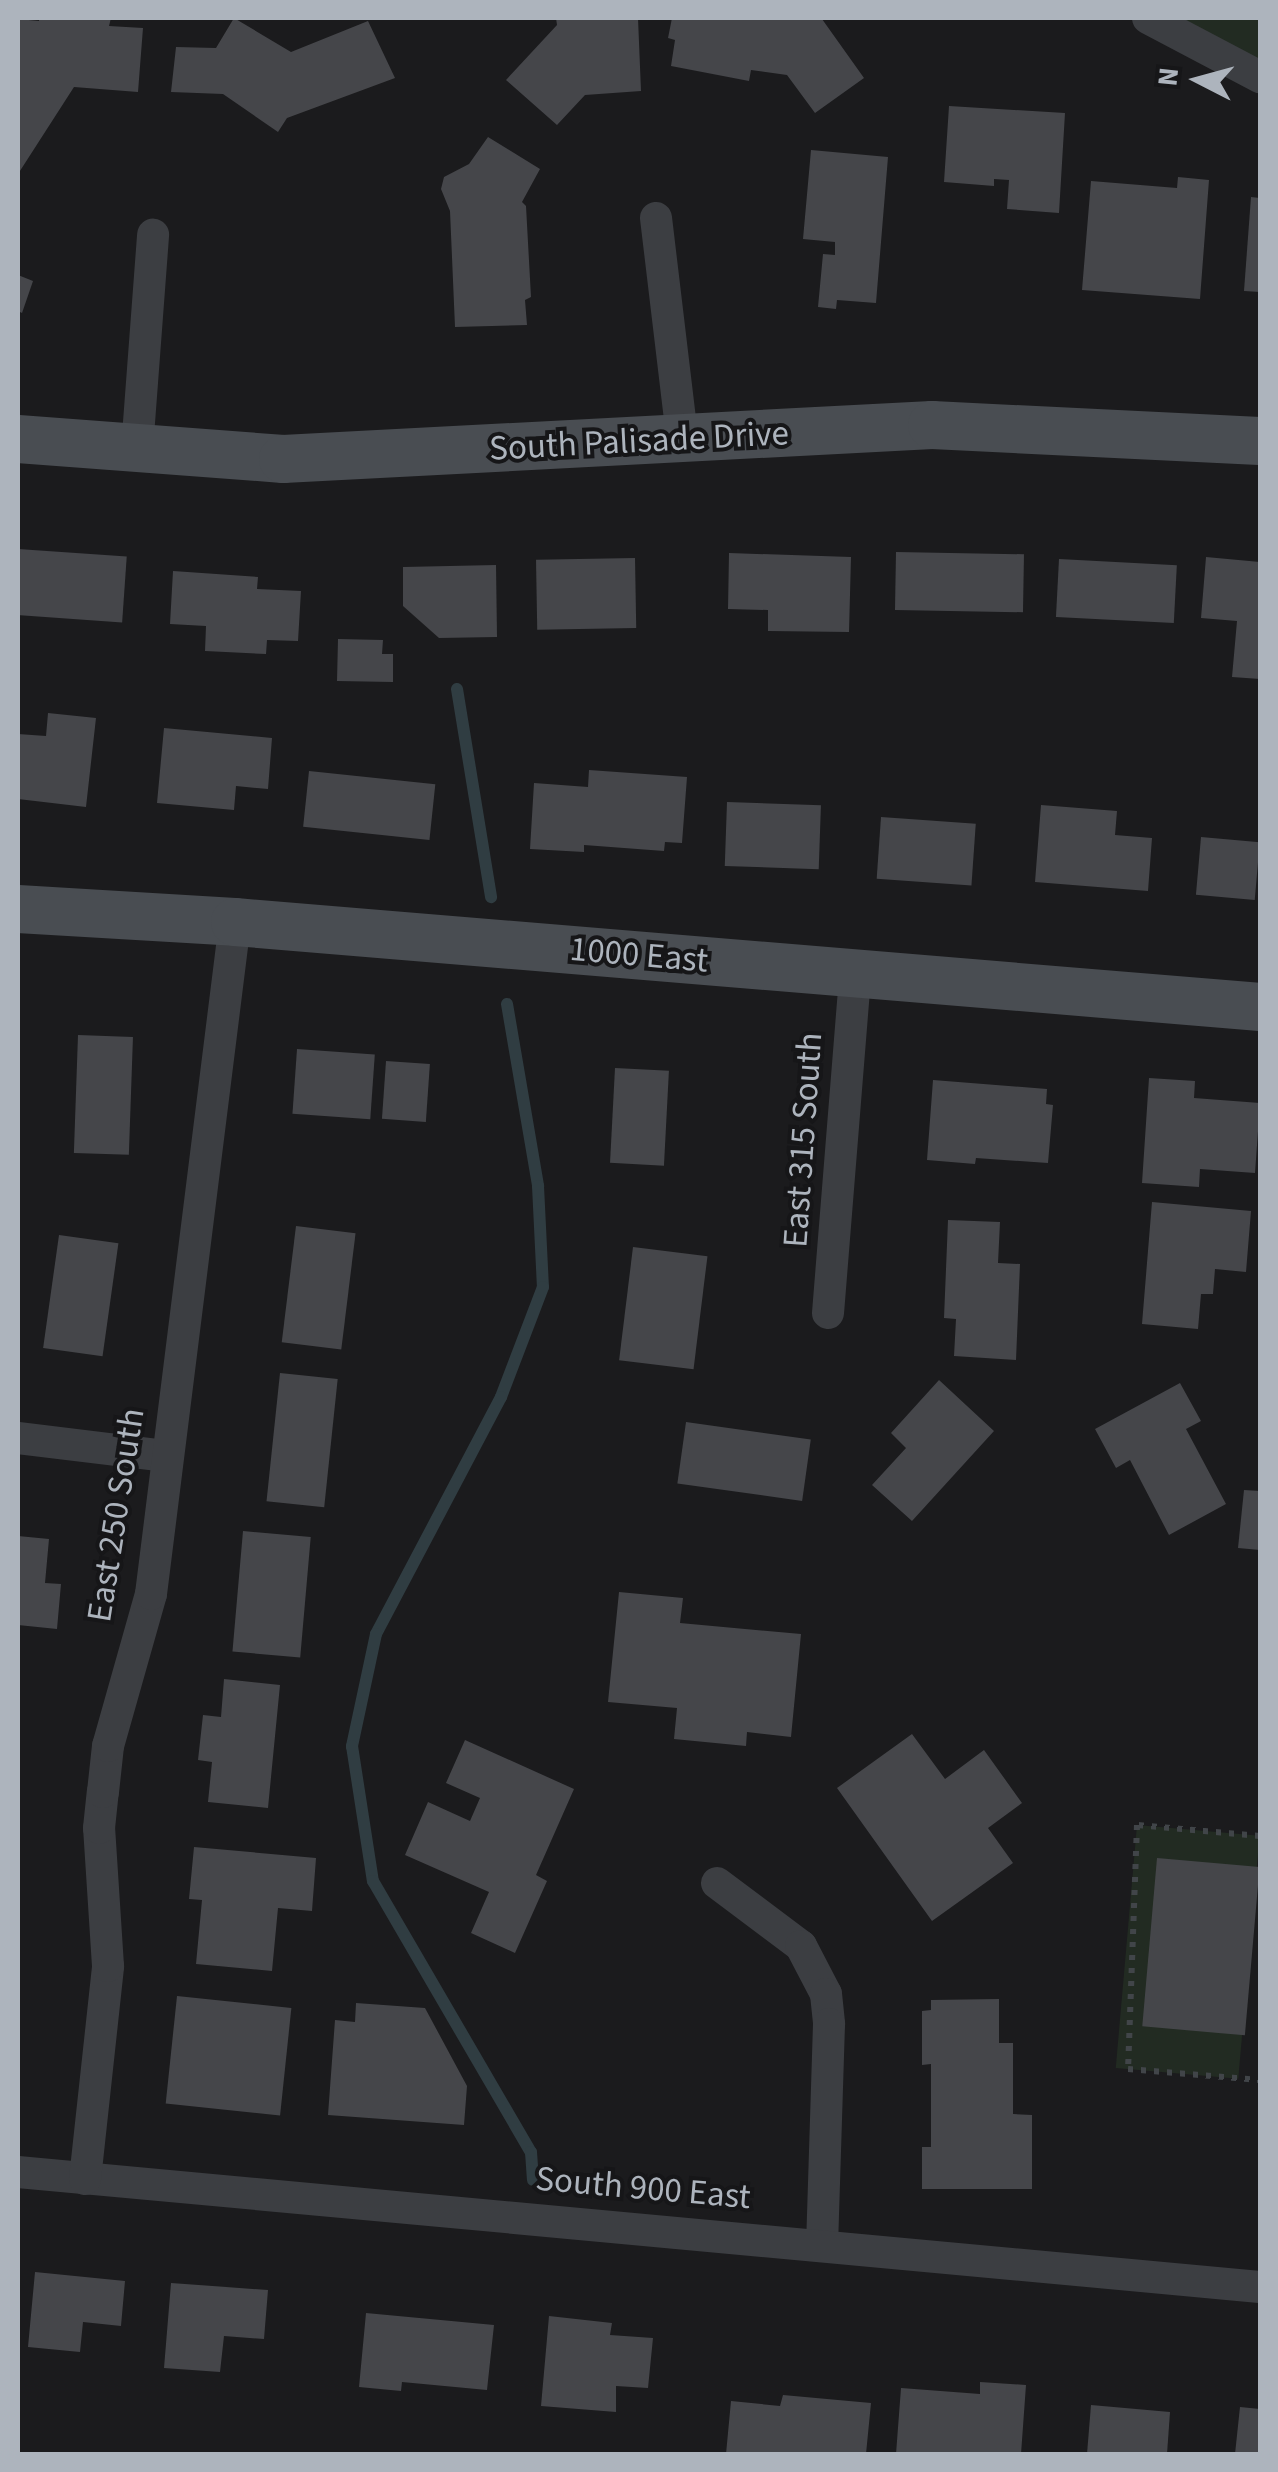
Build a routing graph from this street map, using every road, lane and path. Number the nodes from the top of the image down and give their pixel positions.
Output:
1 (1148, 18) edge
2 (1260, 77) edge
3 (656, 218) dead end
4 (153, 234) dead end
5 (682, 436) junction
6 (18, 439) edge
7 (1260, 441) edge
8 (137, 450) junction
9 (18, 909) edge
10 (235, 922) junction
11 (855, 974) junction
12 (1260, 1007) edge
13 (828, 1313) dead end
14 (18, 1438) edge
15 (168, 1456) junction
16 (1260, 1836) edge
17 (716, 1883) dead end
18 (1260, 2080) edge
19 (18, 2172) edge
20 (85, 2178) junction
21 (822, 2244) junction
22 (1260, 2287) edge

1 - 2 street
3 - 5 street
4 - 8 street
5 - 7 street, South Palisade Drive
5 - 8 street, South Palisade Drive
6 - 8 street, South Palisade Drive
9 - 10 street, 1000 East
10 - 11 street, 1000 East
10 - 15 street, East 250 South
11 - 12 street, 1000 East
11 - 13 street, East 315 South
14 - 15 street
15 - 20 street, East 250 South
16 - 18 path
17 - 21 street
19 - 20 street, South 900 East
20 - 21 street, South 900 East
21 - 22 street, South 900 East

